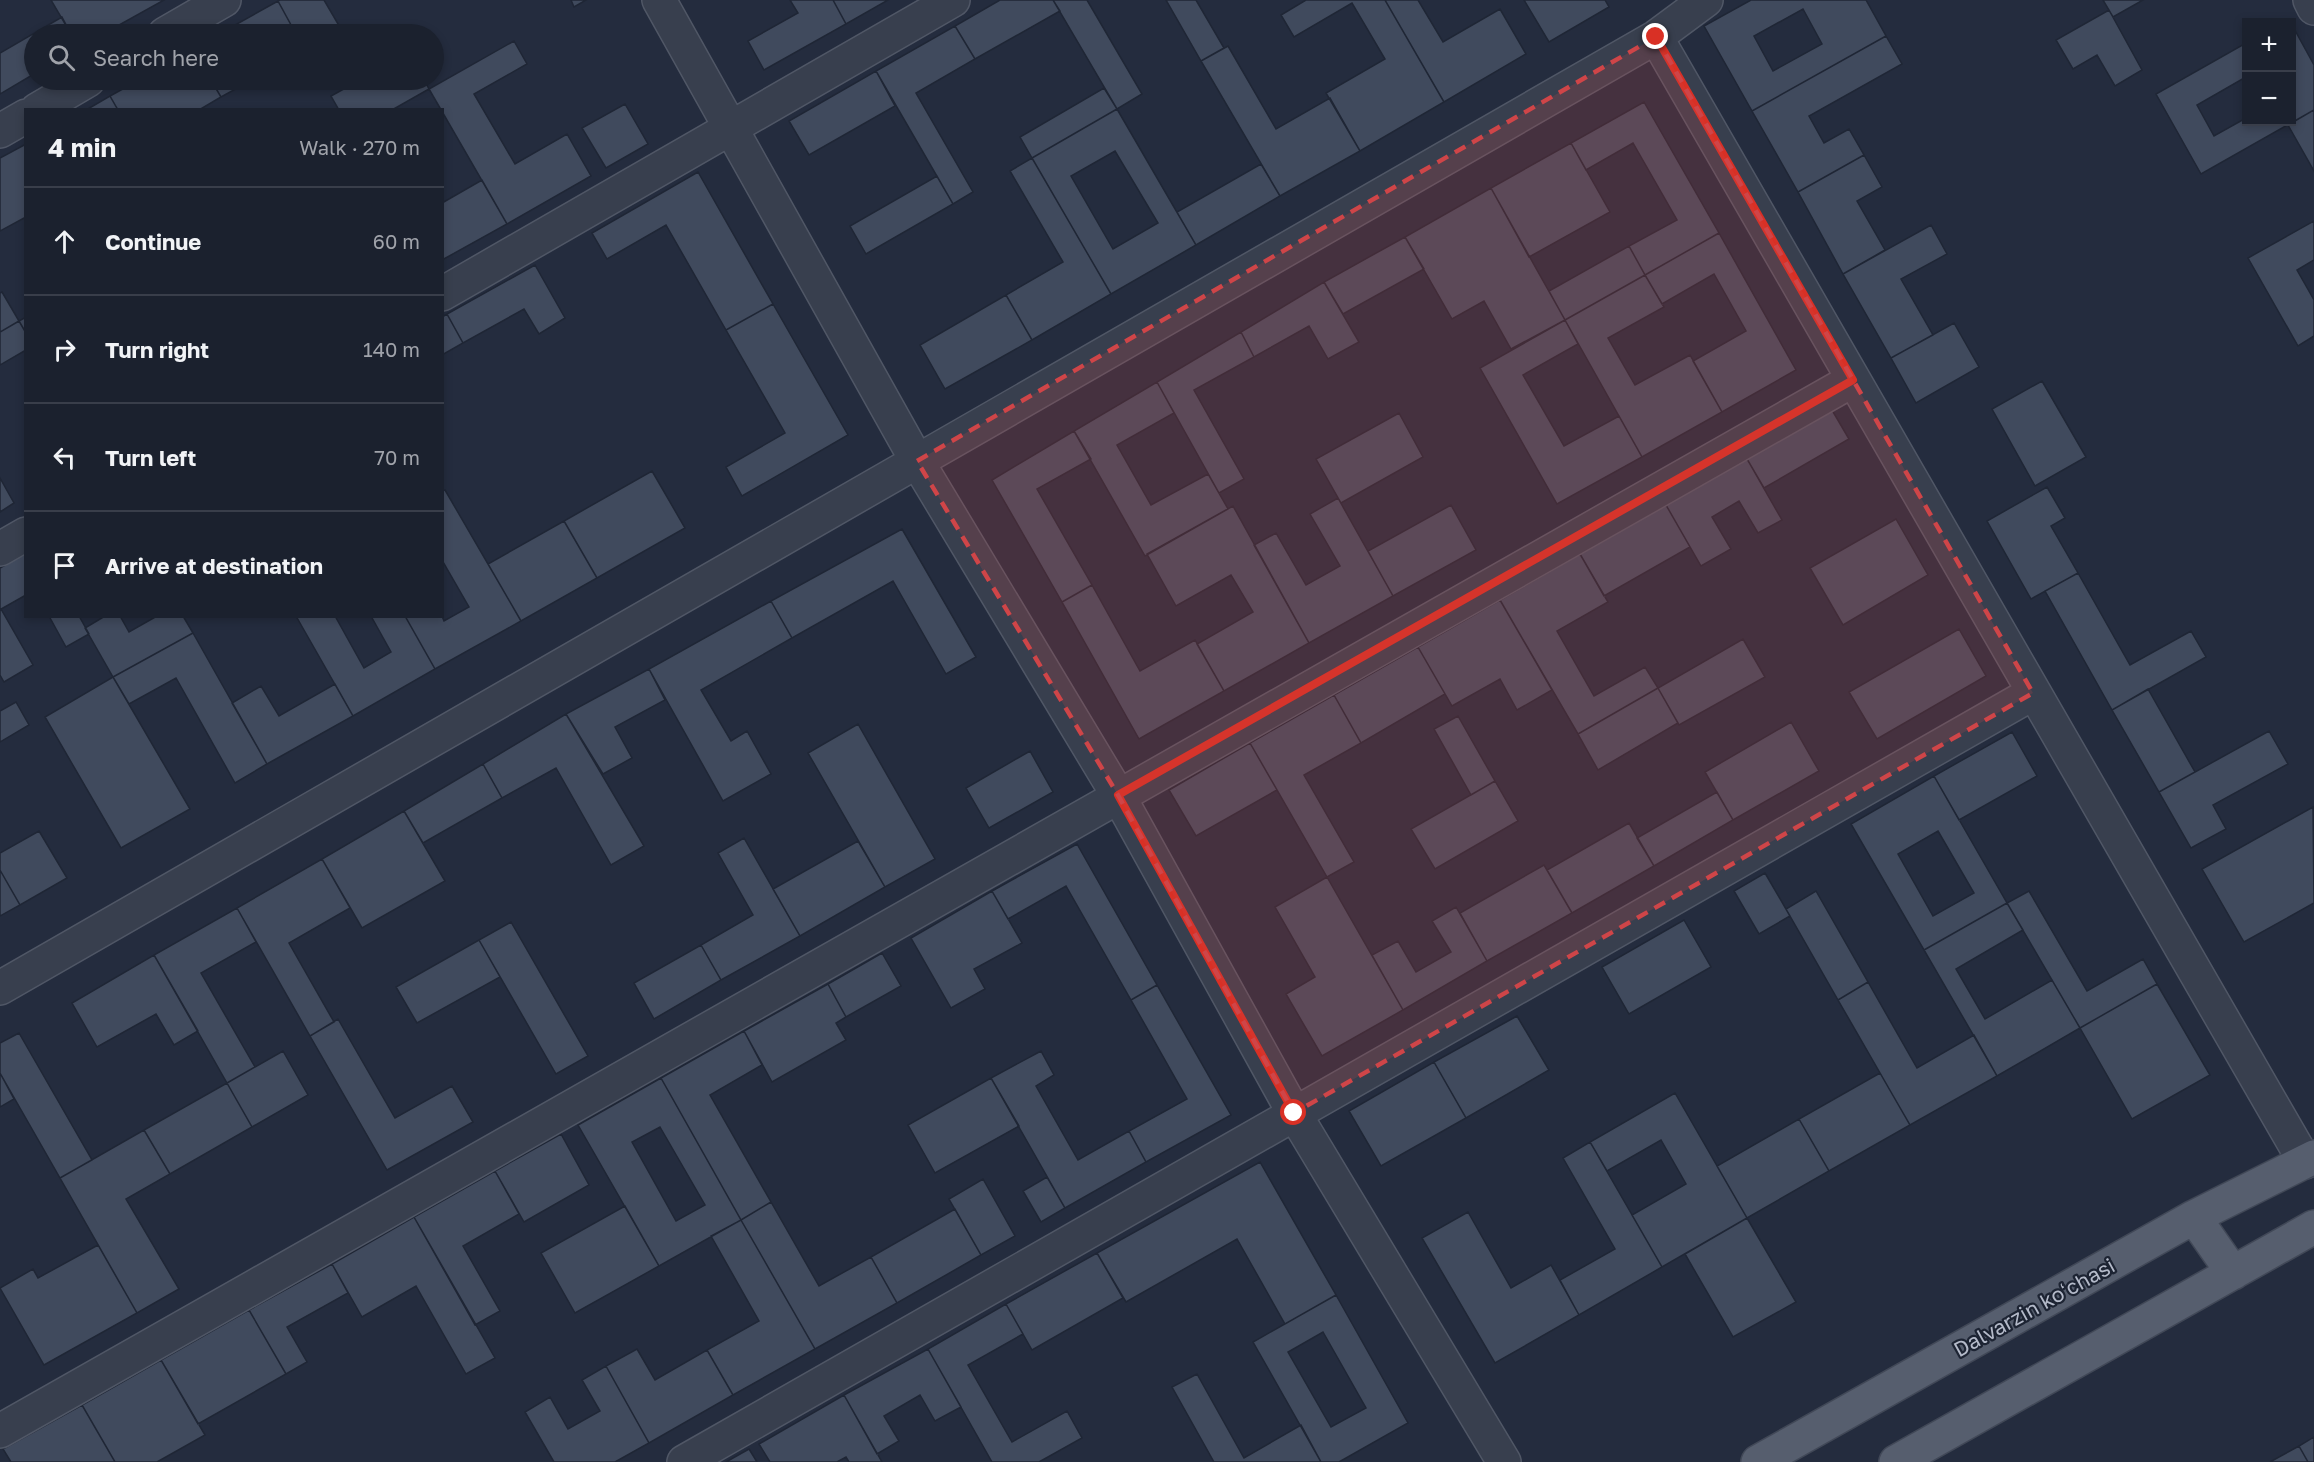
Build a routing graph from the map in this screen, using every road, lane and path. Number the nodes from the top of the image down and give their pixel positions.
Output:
1 (224, 0) edge
2 (659, 0) edge
3 (953, 0) edge
4 (1706, 0) edge
5 (2310, 0) edge
6 (2314, 8) edge
7 (182, 24) edge
8 (1656, 37) junction
9 (71, 90) edge
10 (40, 108) edge
11 (24, 117) edge
12 (730, 128) junction
13 (0, 131) edge
14 (444, 293) edge
15 (1853, 380) junction
16 (916, 460) junction
17 (24, 535) edge
18 (0, 549) edge
19 (2033, 693) junction
20 (1118, 795) junction
21 (0, 988) edge
22 (1294, 1113) junction
23 (2310, 1160) edge
24 (2194, 1217) junction
25 (2314, 1227) edge
26 (2233, 1272) junction
27 (0, 1431) edge
28 (684, 1462) edge
29 (1504, 1462) edge
30 (1758, 1462) edge
31 (1896, 1462) edge

1 - 7 street
2 - 12 street
3 - 12 street
4 - 8 street
5 - 6 street
8 - 15 street
8 - 16 street
9 - 10 street
11 - 13 street
12 - 14 street
12 - 16 street
15 - 19 street
15 - 20 street
16 - 20 street
16 - 21 street
17 - 18 street
19 - 22 street
19 - 23 street
20 - 22 street
20 - 27 street
22 - 28 street
22 - 29 street
23 - 24 main road, Dalvarzin koʻchasi
24 - 26 main road
24 - 30 main road, Dalvarzin koʻchasi
25 - 26 main road
26 - 31 main road

